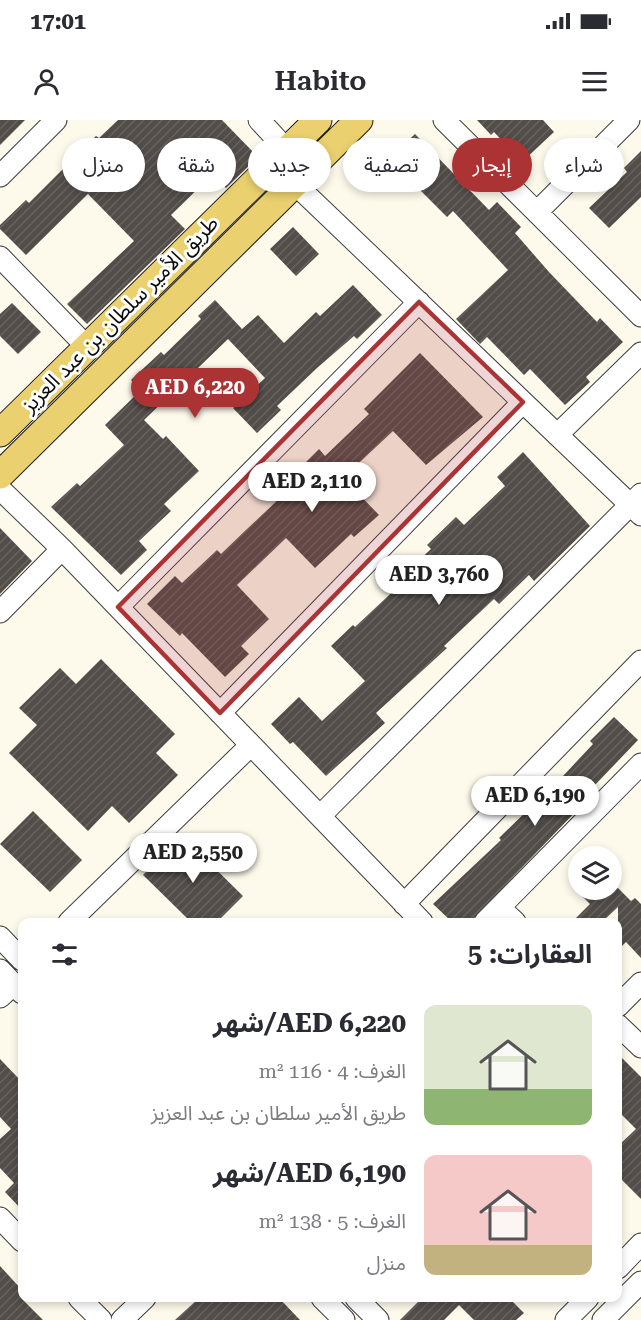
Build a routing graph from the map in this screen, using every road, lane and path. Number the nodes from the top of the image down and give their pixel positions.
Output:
1 (56, 120) edge
2 (259, 120) edge
3 (318, 120) edge
4 (359, 120) edge
5 (444, 120) edge
6 (629, 120) edge
7 (276, 138) edge
8 (299, 138) edge
9 (331, 147) edge
10 (0, 176) edge
11 (248, 189) edge
12 (285, 192) edge
13 (303, 192) edge
14 (537, 212) junction
15 (0, 256) edge
16 (419, 302) junction
17 (641, 316) edge
18 (87, 348) junction
19 (641, 353) edge
20 (523, 402) junction
21 (0, 432) edge
22 (557, 435) junction
23 (0, 474) edge
24 (0, 489) edge
25 (637, 505) edge
26 (62, 549) junction
27 (118, 607) junction
28 (0, 612) edge
29 (641, 661) edge
30 (220, 713) junction
31 (251, 745) junction
32 (641, 764) edge
33 (320, 816) junction
34 (404, 904) junction
35 (492, 915) edge
36 (73, 918) edge
37 (418, 918) edge
38 (0, 937) edge
39 (18, 956) edge
40 (641, 983) edge
41 (622, 1002) edge
42 (622, 1028) edge
43 (641, 1047) edge
44 (0, 1218) edge
45 (18, 1237) edge
46 (641, 1244) edge
47 (622, 1264) edge
48 (641, 1282) edge
49 (622, 1301) edge
50 (83, 1302) edge
51 (141, 1302) edge
52 (326, 1302) edge
53 (360, 1302) edge
54 (621, 1302) edge
55 (101, 1320) edge
56 (122, 1320) edge
57 (344, 1320) edge
58 (378, 1320) edge
59 (603, 1320) edge

1 - 10 street
2 - 7 street
3 - 8 main road, طريق الأمير سلطان بن عبد العزيز
4 - 9 main road, طريق الأمير سلطان بن عبد العزيز
5 - 14 street
6 - 14 street
11 - 18 main road, طريق الأمير سلطان بن عبد العزيز
12 - 23 main road, طريق الأمير سلطان بن عبد العزيز
13 - 16 street
14 - 17 street
15 - 18 street
16 - 20 street
16 - 27 street
18 - 21 main road, طريق الأمير سلطان بن عبد العزيز
19 - 22 street
20 - 22 street
20 - 30 street
22 - 25 street
24 - 26 street
25 - 33 street
26 - 27 street
26 - 28 street
27 - 30 street
29 - 34 street
30 - 31 street
31 - 33 street
31 - 36 street
32 - 35 street
33 - 34 street
34 - 37 street
38 - 39 street
40 - 41 street
42 - 43 street
44 - 45 street
46 - 47 street
48 - 49 street
50 - 55 street
51 - 56 street
52 - 57 street
53 - 58 street
54 - 59 street

